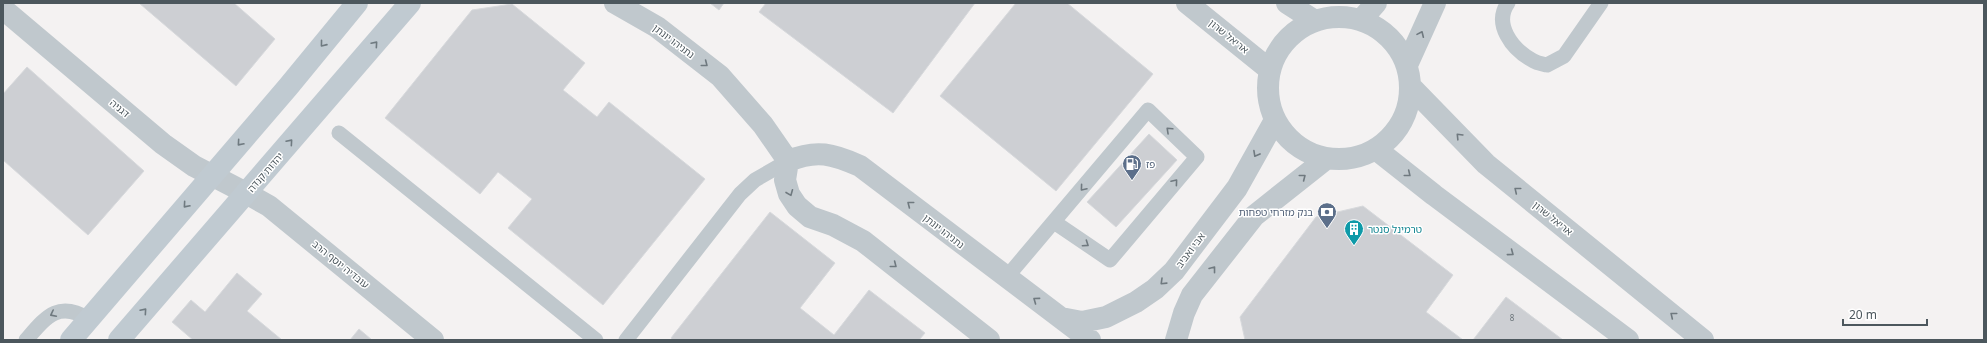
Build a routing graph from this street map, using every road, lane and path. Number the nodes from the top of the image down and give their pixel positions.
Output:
1 (357, 3) edge
2 (410, 3) edge
3 (615, 3) edge
4 (1187, 3) edge
5 (1287, 3) edge
6 (1376, 3) edge
7 (1435, 3) edge
8 (1508, 3) edge
9 (1601, 3) edge
10 (5, 15) edge
11 (1361, 20) junction
12 (1315, 21) junction
13 (1408, 65) junction
14 (1270, 70) junction
15 (1411, 87) junction
16 (1275, 120) junction
17 (339, 133) dead end
18 (1377, 150) junction
19 (1326, 159) junction
20 (788, 161) junction
21 (212, 175) junction
22 (246, 193) junction
23 (1054, 222) junction
24 (1006, 278) junction
25 (1061, 318) junction
26 (88, 319) junction
27 (26, 340) edge
28 (71, 340) edge
29 (119, 340) edge
30 (433, 340) edge
31 (596, 340) edge
32 (626, 340) edge
33 (990, 340) edge
34 (1090, 340) edge
35 (1176, 340) edge
36 (1628, 340) edge
37 (1703, 340) edge

1 -> 21 main road
22 -> 2 main road, יהדות קנדה
3 -> 20 street, נתניהו יונתן
4 - 14 street, אריאל שרון
5 - 12 street
6 - 11 street
13 -> 7 street
8 - 9 lane
10 - 21 street, דגניה
11 - 12 street
11 - 13 street
12 - 14 street
13 - 15 street
14 - 16 street
15 - 18 street
37 -> 15 street, אריאל שרון
16 - 19 street
16 -> 25 street, אבי ואביב
17 - 31 lane
18 - 19 street
18 -> 36 street
35 -> 19 street
24 -> 20 street, נתניהו יונתן
20 - 32 lane
20 -> 33 street
21 - 22 street, דגניה
21 -> 26 main road
29 -> 22 main road, יהדות קנדה
22 - 30 street, עובדיה יוסף הרב
23 -> 23 lane
23 - 24 lane
25 -> 24 street, נתניהו יונתן
25 - 34 street, נתניהו יונתן
26 -> 27 lane
26 - 28 main road

